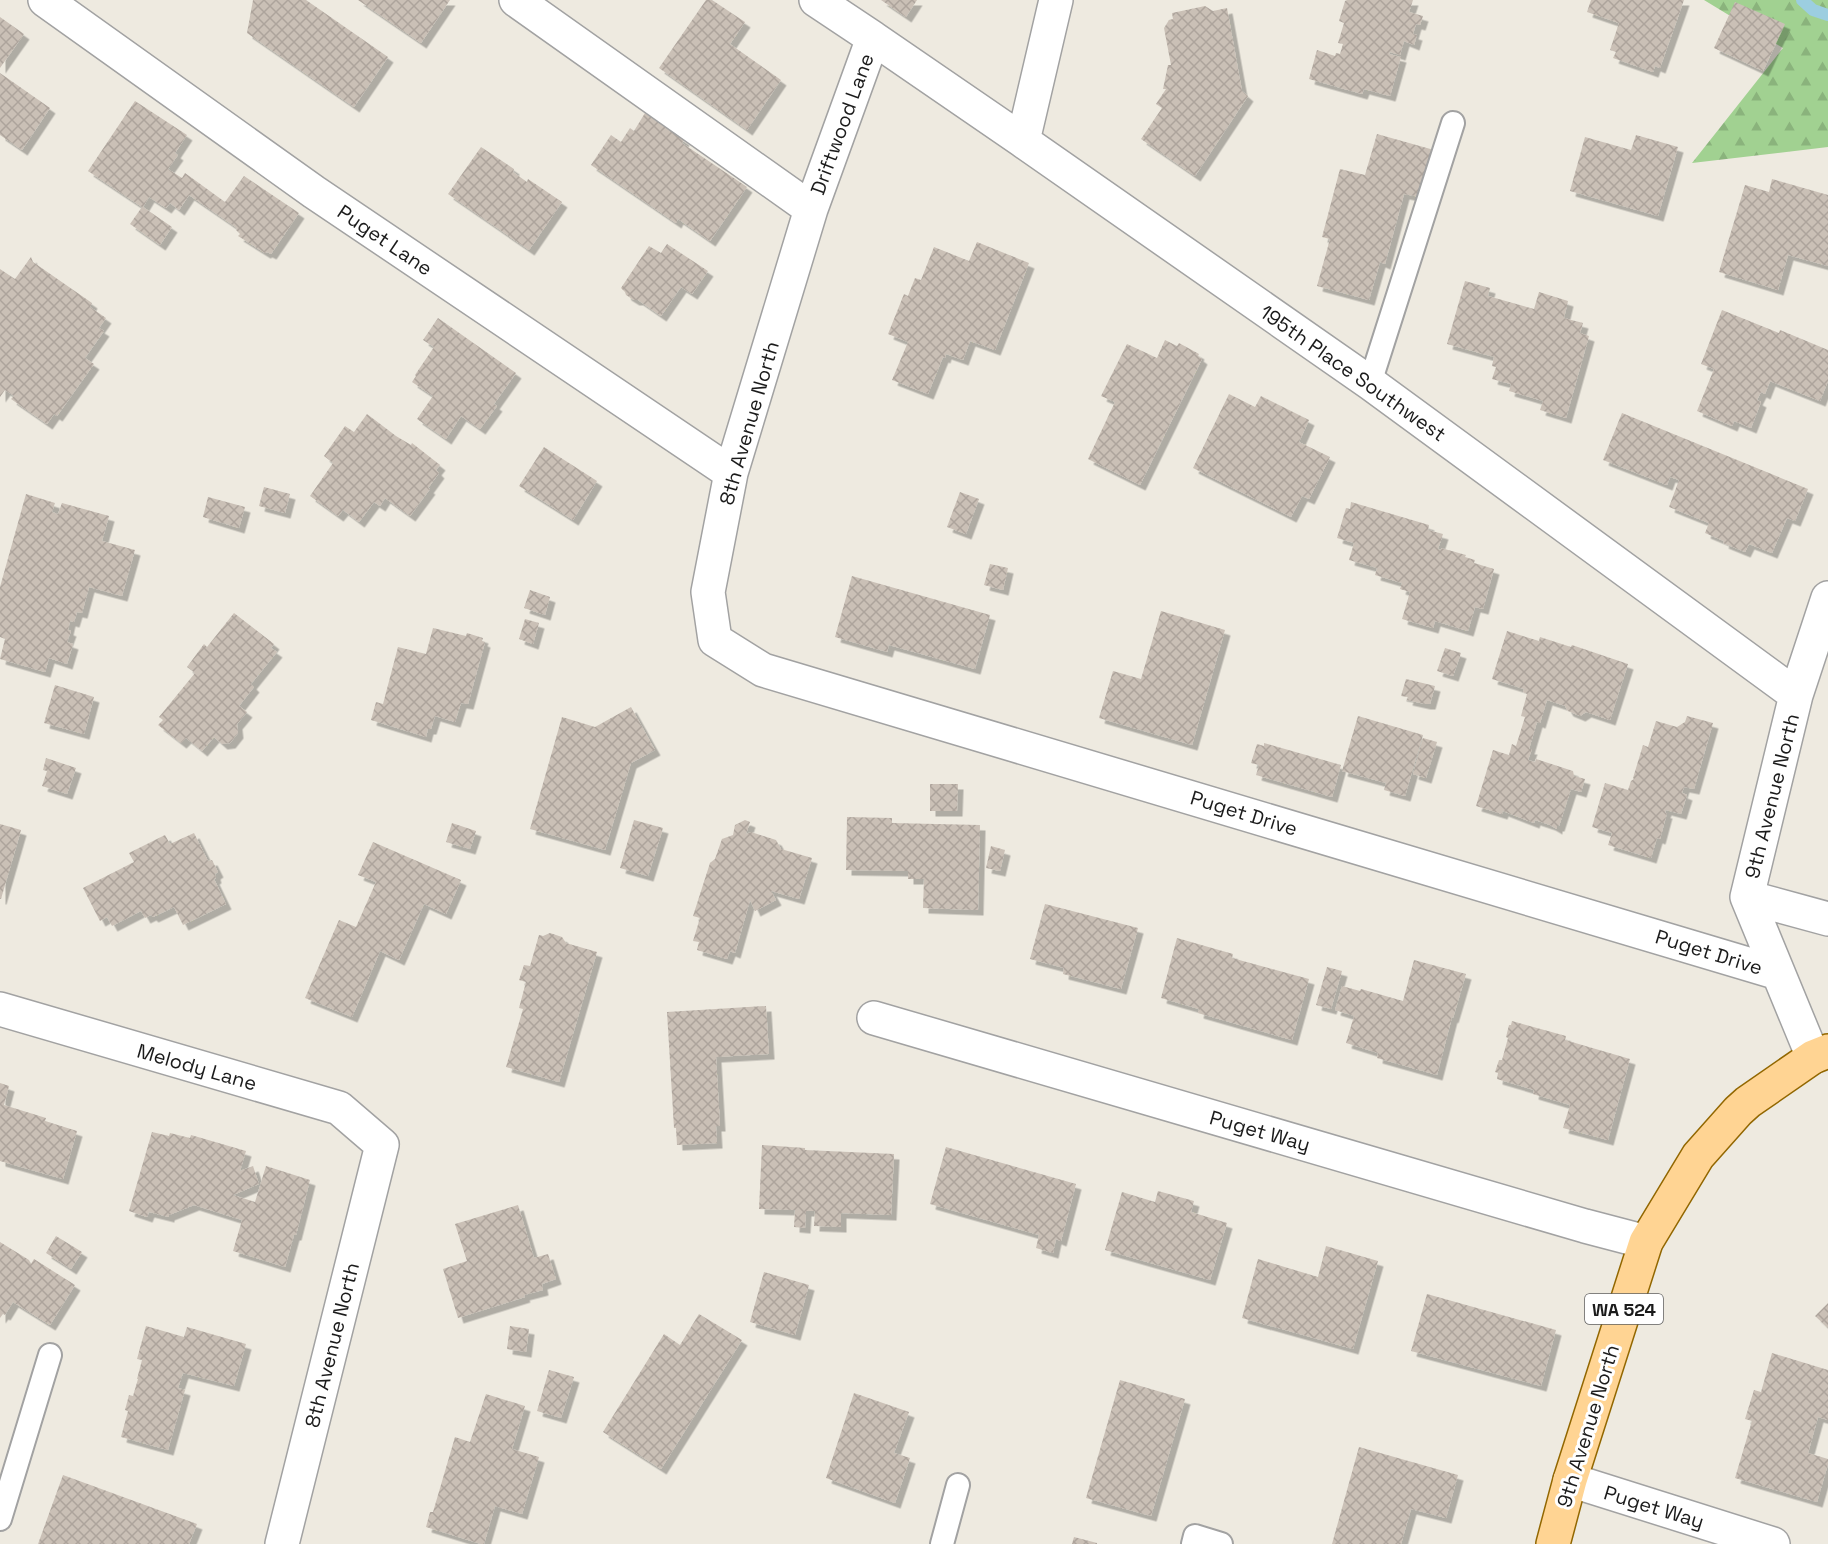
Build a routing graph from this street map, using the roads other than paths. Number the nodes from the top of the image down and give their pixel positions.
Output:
1 (45, 0) edge
2 (516, 0) edge
3 (816, 0) edge
4 (1056, 0) edge
5 (873, 38) junction
6 (1453, 123) dead end
7 (1023, 141) junction
8 (811, 209) junction
9 (1370, 383) junction
10 (731, 473) junction
11 (1828, 598) edge
12 (715, 640) joint
13 (1796, 694) junction
14 (1747, 897) junction
15 (1828, 919) edge
16 (1778, 973) junction
17 (0, 1009) edge
18 (874, 1018) dead end
19 (1821, 1054) edge
20 (382, 1145) joint
21 (1646, 1242) junction
22 (50, 1355) dead end
23 (1570, 1480) junction
24 (958, 1485) dead end
25 (0, 1519) edge
26 (282, 1544) edge
27 (942, 1544) edge
28 (1193, 1544) edge
29 (1221, 1544) edge
30 (1553, 1544) edge
31 (1773, 1544) edge

1 - 10 street, Puget Lane
2 - 8 street, Driftwood Lane
3 - 5 street
4 - 7 street
5 - 7 street, Driftwood Lane
5 - 8 street, Driftwood Lane
6 - 9 lane
7 - 9 street, 195th Place Southwest
8 - 10 street, 8th Avenue North
9 - 13 street, 195th Place Southwest
10 - 12 street, 8th Avenue North
11 - 13 street, 9th Avenue North
12 - 16 street, Puget Drive
13 - 14 street, 9th Avenue North
14 - 15 street
14 - 16 street, 9th Avenue North
16 - 19 street, 9th Avenue North
17 - 20 street, Melody Lane
18 - 21 street, Puget Way
19 - 21 main road, 9th Avenue North / WA 524
20 - 26 street, 8th Avenue North
21 - 23 main road, 9th Avenue North / WA 524
22 - 25 lane
23 - 30 main road, 9th Avenue North / WA 524
23 - 31 street, Puget Way
24 - 27 lane
28 - 29 lane

